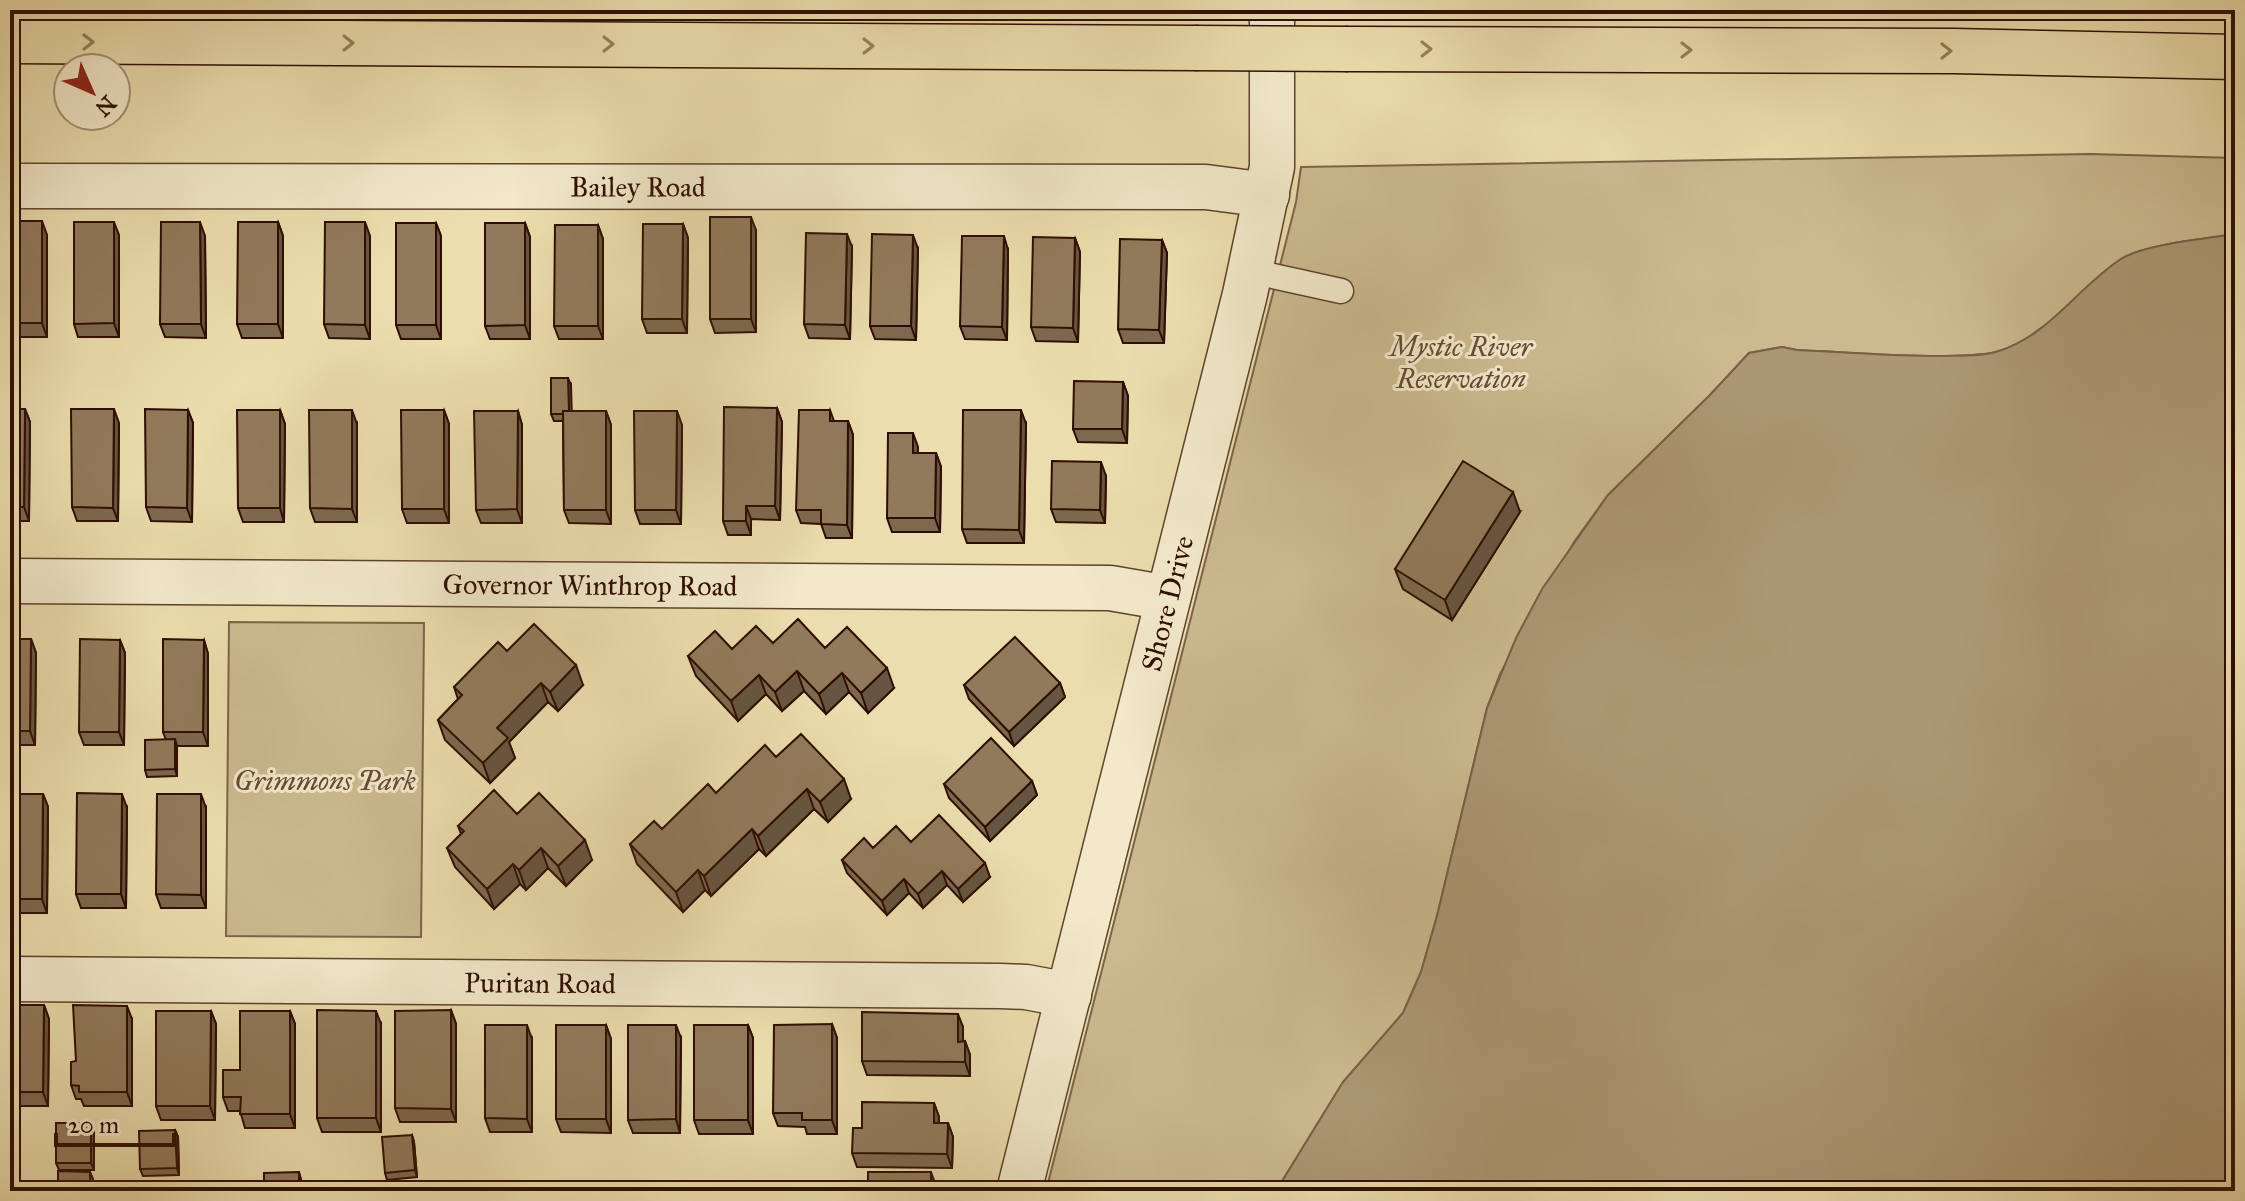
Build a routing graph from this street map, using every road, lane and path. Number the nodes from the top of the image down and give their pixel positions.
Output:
1 (1272, 10) edge
2 (10, 41) edge
3 (2235, 57) edge
4 (10, 186) edge
5 (1267, 195) junction
6 (1250, 271) junction
7 (1341, 291) dead end
8 (10, 581) edge
9 (1168, 598) junction
10 (10, 979) edge
11 (1069, 995) junction
12 (1019, 1191) edge

1 - 5 street, Shore Drive
2 -> 3 highway, bridge
4 - 5 street, Bailey Road
5 - 6 street, Shore Drive
6 - 7 lane
6 - 9 street, Shore Drive
8 - 9 street, Governor Winthrop Road
9 - 11 street, Shore Drive
10 - 11 street, Puritan Road
11 - 12 street, Shore Drive

